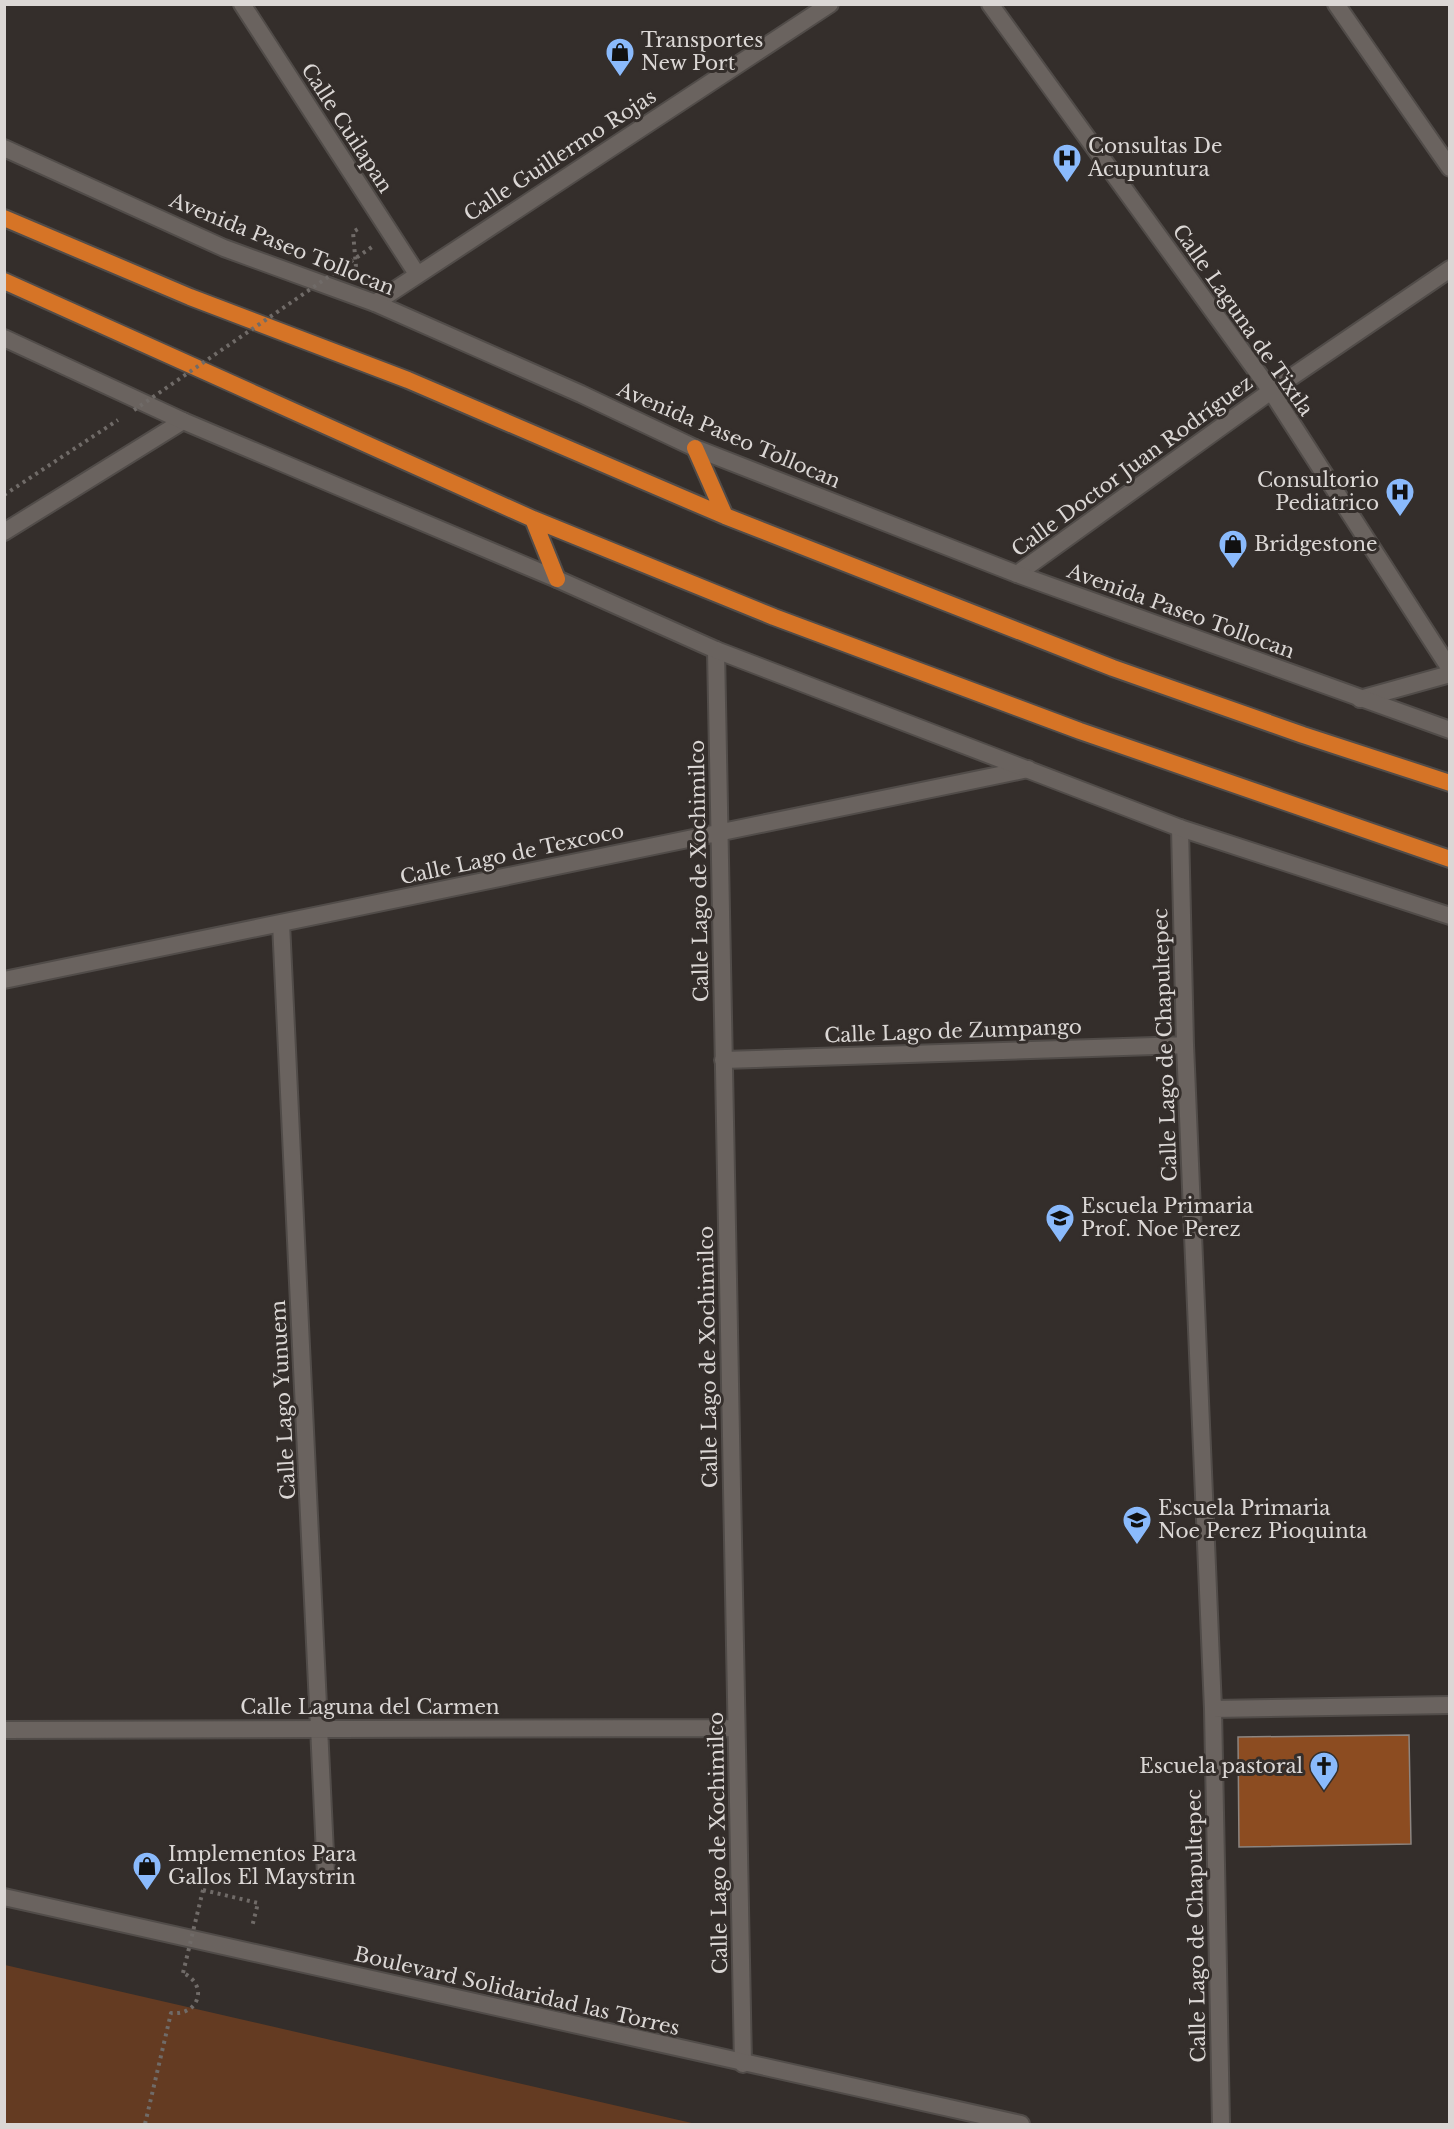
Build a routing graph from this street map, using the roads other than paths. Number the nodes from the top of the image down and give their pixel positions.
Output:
1 (242, 4) edge
2 (830, 4) edge
3 (990, 4) edge
4 (1336, 4) edge
5 (4, 148) edge
6 (1449, 168) edge
7 (4, 218) edge
8 (1449, 269) edge
9 (417, 274) junction
10 (4, 282) edge
11 (375, 303) junction
12 (4, 338) edge
13 (1271, 391) junction
14 (183, 421) junction
15 (695, 448) junction
16 (725, 516) junction
17 (533, 519) junction
18 (4, 532) edge
19 (1017, 574) junction
20 (557, 579) junction
21 (716, 650) junction
22 (1449, 669) edge
23 (1449, 674) edge
24 (1360, 699) junction
25 (1449, 730) edge
26 (1028, 769) junction
27 (1449, 783) edge
28 (1180, 828) junction
29 (718, 834) junction
30 (1449, 859) edge
31 (1449, 916) edge
32 (281, 923) junction
33 (4, 980) edge
34 (1185, 1045) junction
35 (723, 1060) junction
36 (1449, 1705) edge
37 (1213, 1709) junction
38 (320, 1728) junction
39 (736, 1728) junction
40 (4, 1730) edge
41 (326, 1875) dead end
42 (4, 1897) edge
43 (743, 2064) junction
44 (1021, 2124) edge
45 (1221, 2124) edge

1 - 9 street, Calle Cuilapan
2 - 9 street, Calle Guillermo Rojas
3 - 13 street, Calle Laguna de Tixtla
4 - 6 street
5 - 11 street, Avenida Paseo Tollocan
7 - 16 highway
8 - 13 street, Calle Doctor Juan Rodríguez
9 - 11 street, Calle Guillermo Rojas
10 - 17 highway
11 - 15 street, Avenida Paseo Tollocan
12 - 14 street
13 - 19 street, Calle Doctor Juan Rodríguez
13 - 22 street, Calle Laguna de Tixtla
14 - 18 street
14 - 20 street
15 - 16 highway
15 - 19 street, Avenida Paseo Tollocan
16 - 27 highway
17 - 20 highway
17 - 30 highway
19 - 24 street, Avenida Paseo Tollocan
20 - 21 street
21 - 26 street
21 - 29 street, Calle Lago de Xochimilco
23 - 24 street
24 - 25 street, Avenida Paseo Tollocan
26 - 28 street
26 - 29 street, Calle Lago de Texcoco
28 - 31 street
28 - 34 street, Calle Lago de Chapultepec
29 - 32 street, Calle Lago de Texcoco
29 - 35 street, Calle Lago de Xochimilco
32 - 33 street, Calle Lago de Texcoco
32 - 38 street, Calle Lago Yunuem
34 - 35 street, Calle Lago de Zumpango
34 - 37 street, Calle Lago de Chapultepec
35 - 39 street, Calle Lago de Xochimilco
36 - 37 street
37 - 45 street, Calle Lago de Chapultepec
38 - 39 street, Calle Laguna del Carmen
38 - 40 street, Calle Laguna del Carmen
38 - 41 street, Calle Lago Yunuem
39 - 43 street, Calle Lago de Xochimilco
42 - 43 street, Boulevard Solidaridad las Torres
43 - 44 street, Boulevard Solidaridad las Torres

